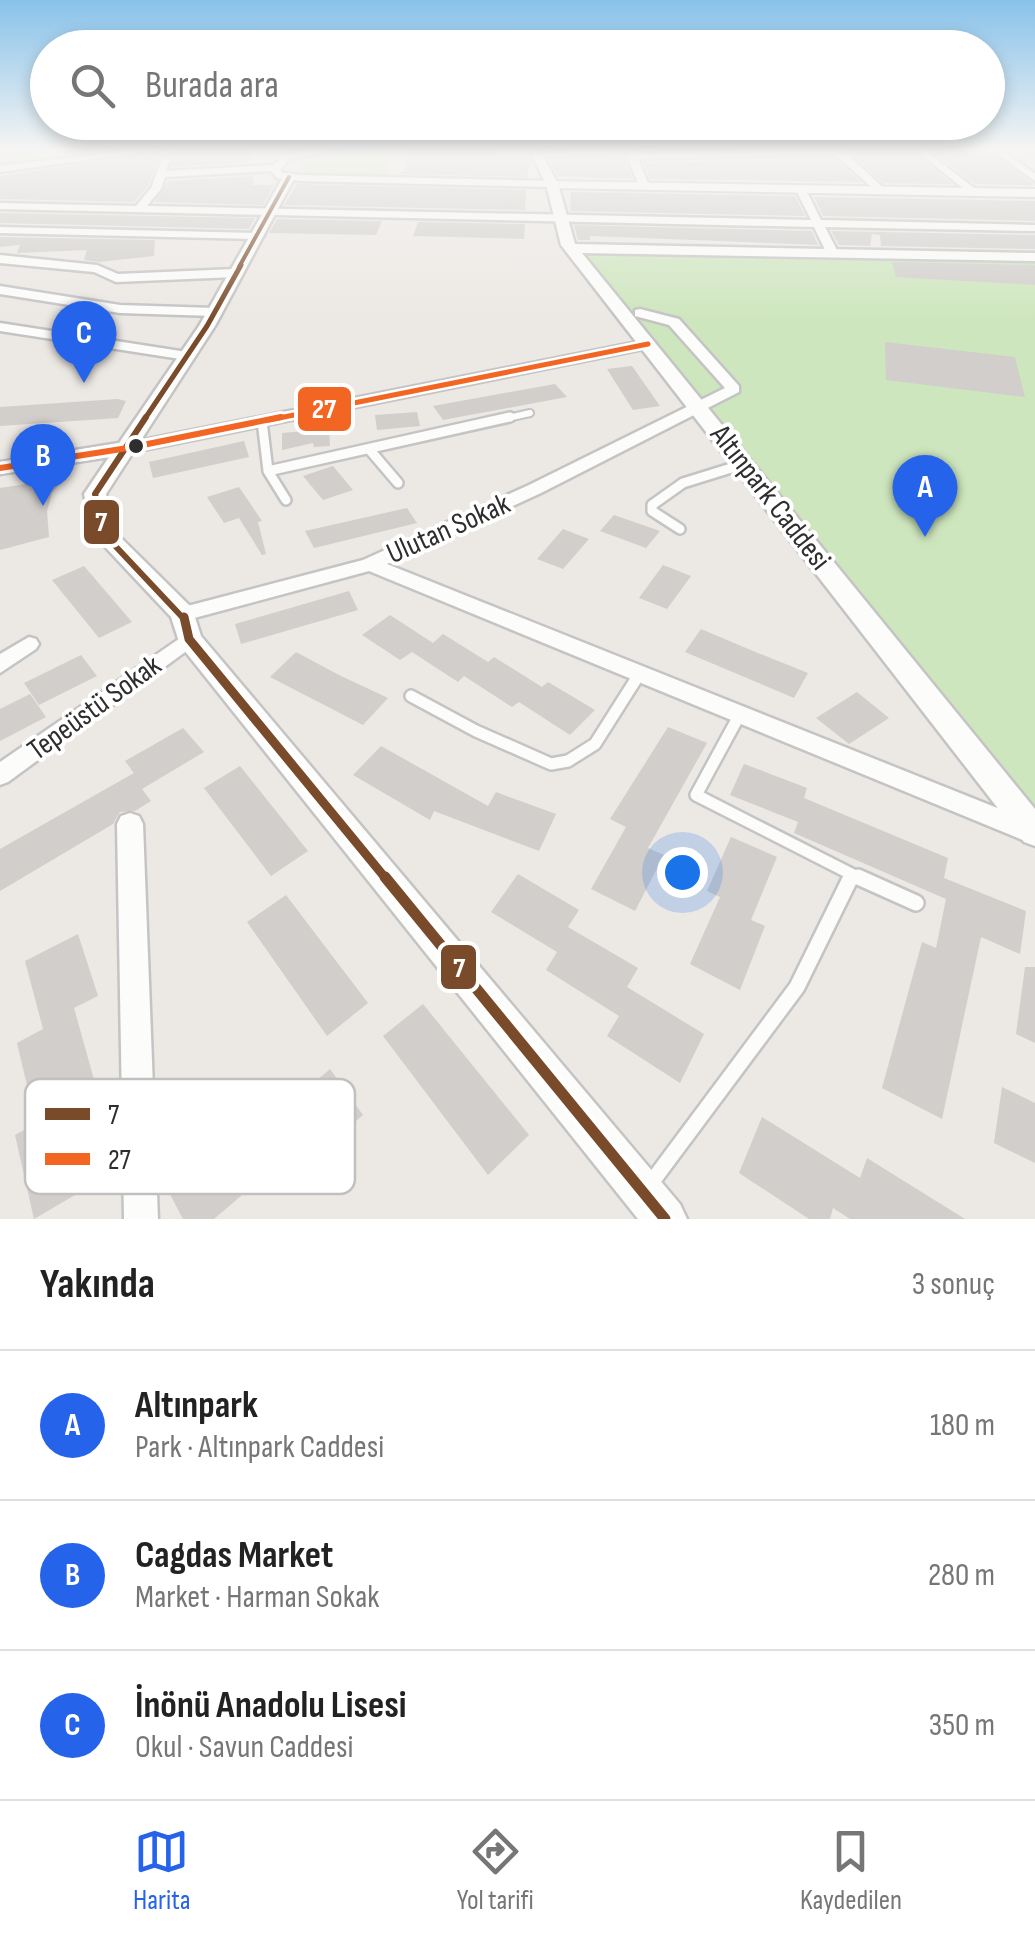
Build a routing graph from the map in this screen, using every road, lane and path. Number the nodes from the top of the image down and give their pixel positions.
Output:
1 (0, 206) edge
2 (142, 206) edge
3 (275, 206) edge
4 (557, 206) edge
5 (809, 206) edge
6 (139, 210) junction
7 (560, 218) junction
8 (265, 224) junction
9 (818, 224) junction
10 (1035, 228) edge
11 (0, 230) edge
12 (571, 248) junction
13 (832, 252) junction
14 (1035, 257) edge
15 (0, 259) edge
16 (235, 273) junction
17 (0, 290) edge
18 (214, 312) junction
19 (640, 313) dead end
20 (0, 328) edge
21 (648, 344) junction
22 (187, 356) junction
23 (701, 408) junction
24 (530, 414) dead end
25 (262, 421) junction
26 (128, 448) junction
27 (369, 449) junction
28 (745, 464) junction
29 (0, 468) edge
30 (268, 471) junction
31 (398, 483) dead end
32 (286, 500) dead end
33 (680, 529) dead end
34 (370, 564) junction
35 (186, 626) junction
36 (28, 644) dead end
37 (0, 665) edge
38 (640, 673) junction
39 (410, 696) dead end
40 (740, 714) junction
41 (0, 776) edge
42 (130, 824) dead end
43 (1035, 833) edge
44 (852, 875) junction
45 (916, 903) dead end
46 (137, 1079) edge
47 (644, 1192) junction
48 (140, 1194) edge
49 (141, 1219) edge
50 (665, 1219) edge

1 - 6 street
2 - 6 street
3 - 8 street
4 - 7 street, Altınpark Caddesi
5 - 9 street
6 - 8 street
7 - 8 street
7 - 9 street
7 - 12 street, Altınpark Caddesi
8 - 11 street
8 - 16 street
9 - 10 street
9 - 13 street
12 - 13 street
12 - 21 street, Altınpark Caddesi
13 - 14 street
15 - 16 street
16 - 18 street
17 - 18 street
18 - 22 street
19 - 23 street
20 - 22 street
21 - 23 street, Altınpark Caddesi
21 - 25 street
22 - 26 street
23 - 28 street, Altınpark Caddesi
23 - 34 street, Ulutan Sokak
24 - 27 lane
25 - 26 street
25 - 30 lane
26 - 29 street
26 - 35 street
27 - 30 lane
27 - 31 lane
28 - 33 lane
28 - 43 street, Altınpark Caddesi
30 - 32 lane
34 - 35 street, Ulutan Sokak
34 - 38 street
35 - 41 street, Tepeüstü Sokak
35 - 47 street
36 - 37 street
38 - 39 lane
38 - 40 street
40 - 43 street
40 - 44 lane
42 - 46 street
44 - 45 lane
44 - 47 lane
47 - 50 street
48 - 49 street

